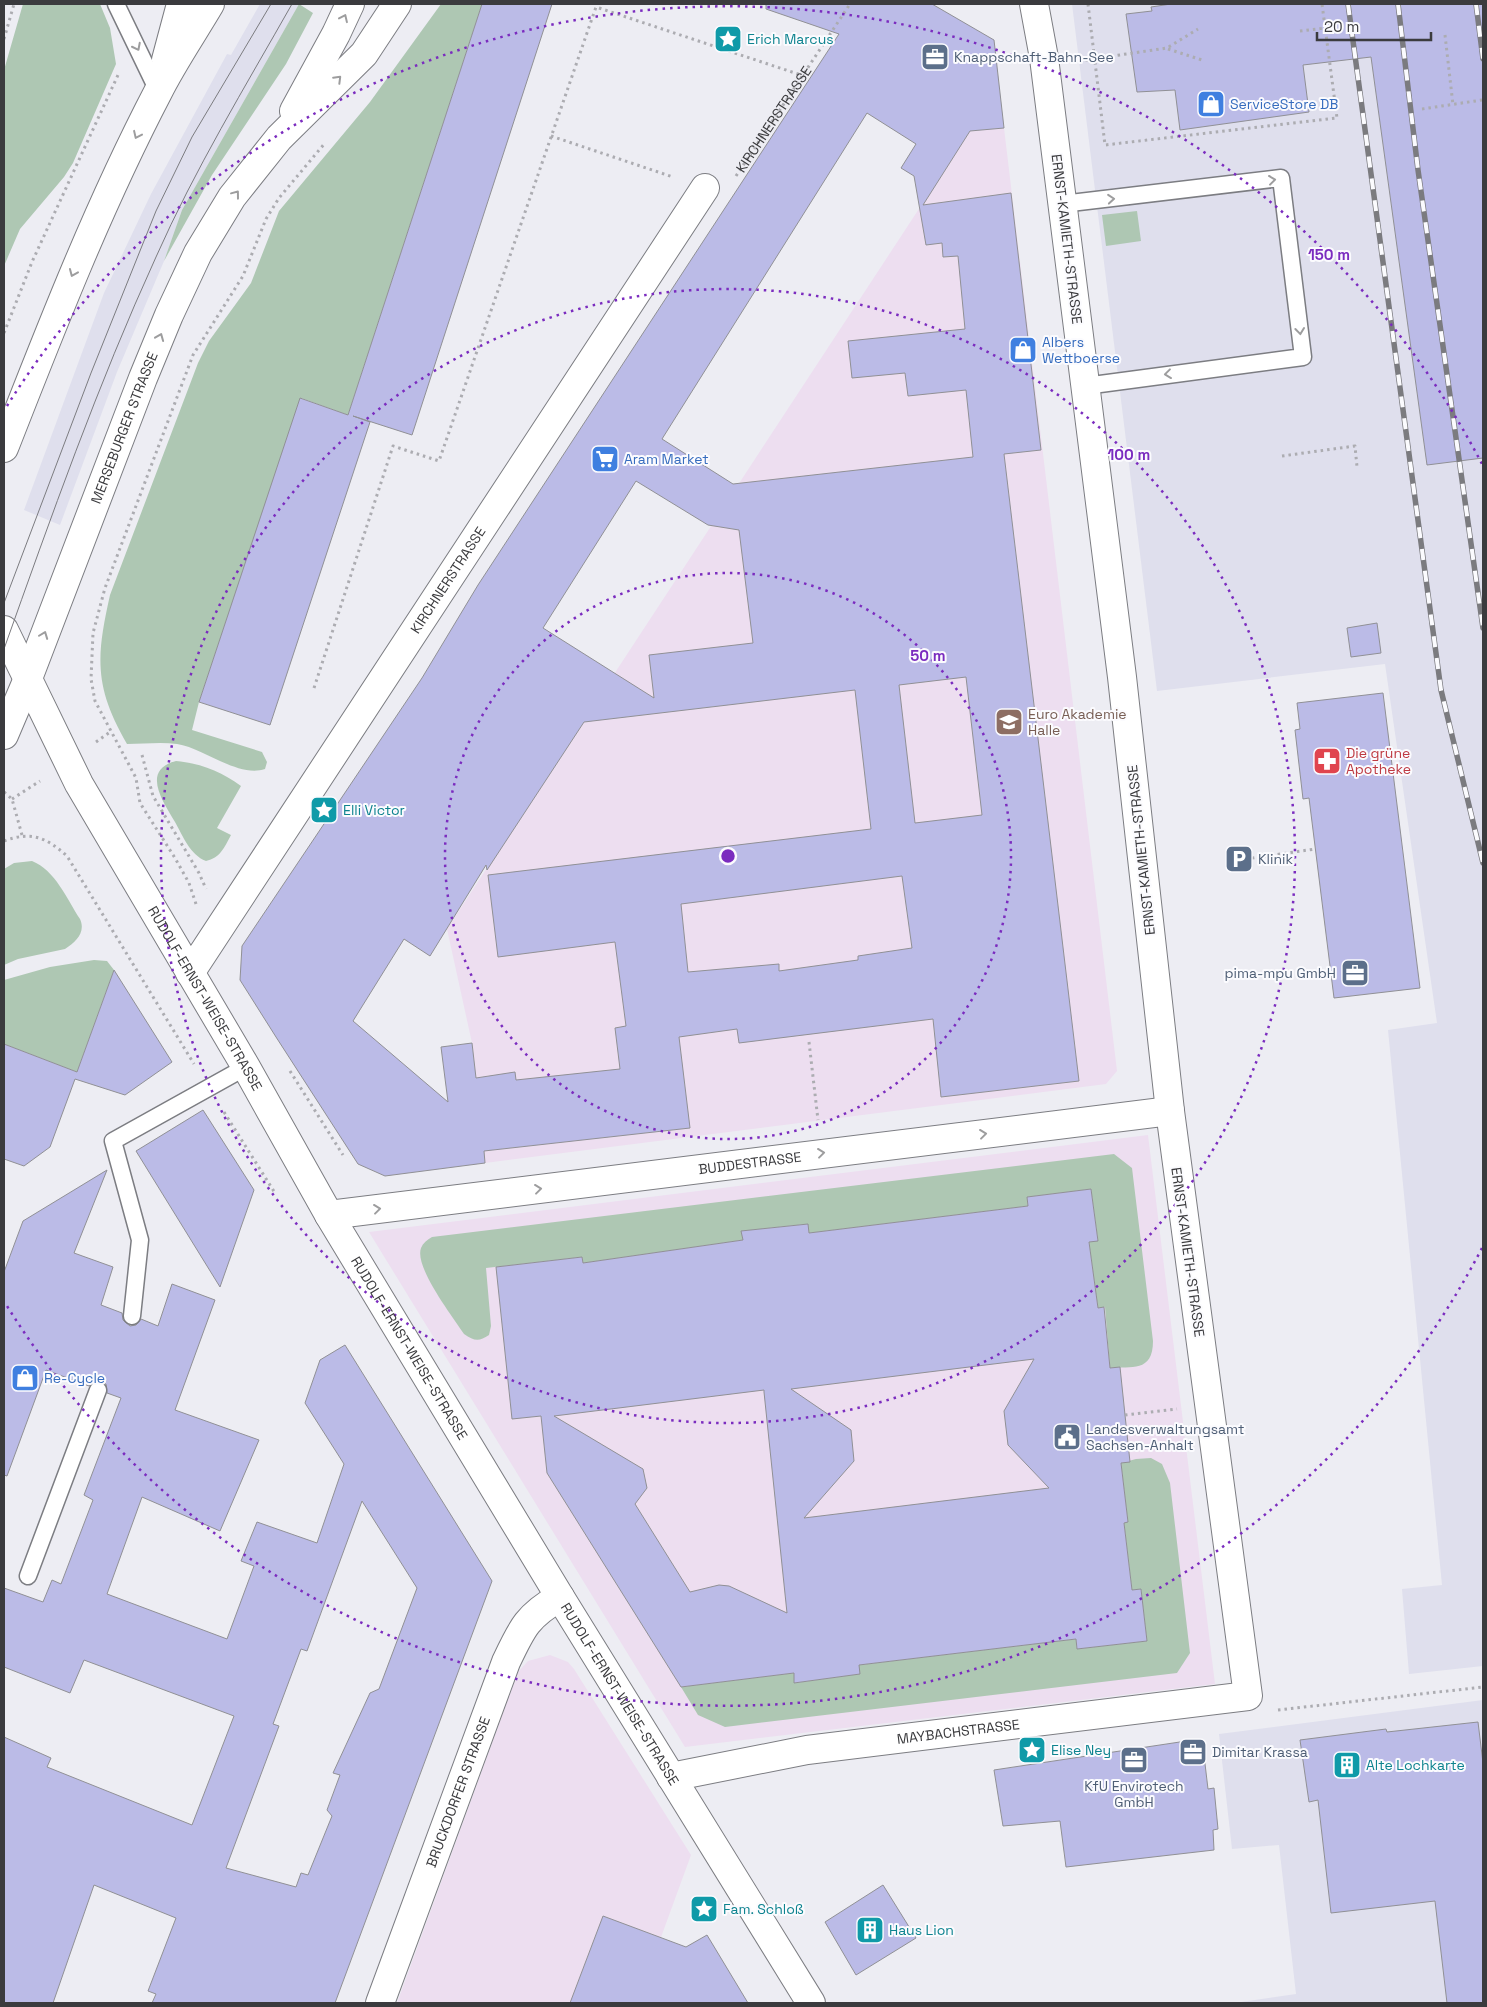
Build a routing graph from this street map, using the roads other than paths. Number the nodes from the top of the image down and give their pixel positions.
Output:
1 (116, 4) edge
2 (181, 4) edge
3 (210, 4) edge
4 (350, 4) edge
5 (397, 4) edge
6 (1034, 4) edge
7 (158, 91) junction
8 (279, 138) junction
9 (705, 188) road end
10 (1062, 204) junction
11 (1085, 386) junction
12 (4, 448) edge
13 (4, 630) edge
14 (27, 681) junction
15 (4, 735) edge
16 (190, 973) junction
17 (246, 1068) junction
18 (1170, 1111) junction
19 (329, 1215) junction
20 (132, 1316) dead end
21 (98, 1390) dead end
22 (28, 1576) dead end
23 (560, 1597) junction
24 (1248, 1696) joint
25 (671, 1777) junction
26 (380, 2003) edge
27 (811, 2003) edge

1 -> 7 lane
2 - 7 street
3 - 7 street
8 -> 4 street
8 -> 5 street
6 - 10 street, ERNST-KAMIETH-STRASSE
7 -> 12 street
14 -> 8 street, MERSEBURGER STRASSE
9 - 16 street, KIRCHNERSTRASSE
10 - 11 street, ERNST-KAMIETH-STRASSE
10 -> 11 lane
11 - 18 street, ERNST-KAMIETH-STRASSE
13 - 14 street, RUDOLF-ERNST-WEISE-STRASSE
14 - 15 street, MERSEBURGER STRASSE
14 - 16 street, RUDOLF-ERNST-WEISE-STRASSE
16 - 17 street, RUDOLF-ERNST-WEISE-STRASSE
17 - 19 street, RUDOLF-ERNST-WEISE-STRASSE
17 - 20 lane
19 -> 18 street, BUDDESTRASSE
18 - 24 street, ERNST-KAMIETH-STRASSE
19 - 23 street, RUDOLF-ERNST-WEISE-STRASSE
21 - 22 lane
23 - 25 street, RUDOLF-ERNST-WEISE-STRASSE
23 - 26 street, BRUCKDORFER STRASSE
24 - 25 street, MAYBACHSTRASSE
25 - 27 street, RUDOLF-ERNST-WEISE-STRASSE

